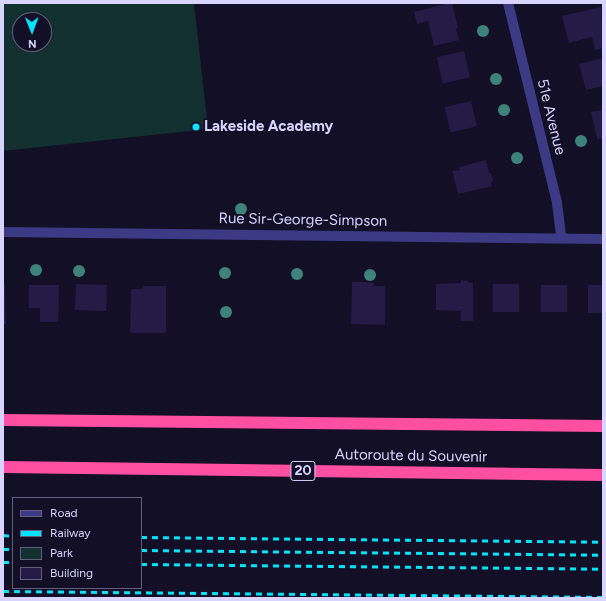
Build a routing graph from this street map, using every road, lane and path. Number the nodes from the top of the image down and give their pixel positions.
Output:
1 (508, 3) edge
2 (3, 232) edge
3 (561, 238) junction
4 (603, 238) edge
5 (3, 420) edge
6 (603, 426) edge
7 (3, 467) edge
8 (603, 475) edge

1 - 3 street, 51e Avenue
2 - 3 street, Rue Sir-George-Simpson
3 - 4 street, Rue Sir-George-Simpson
5 - 6 highway, Autoroute du Souvenir
7 - 8 highway, Autoroute du Souvenir / 20

